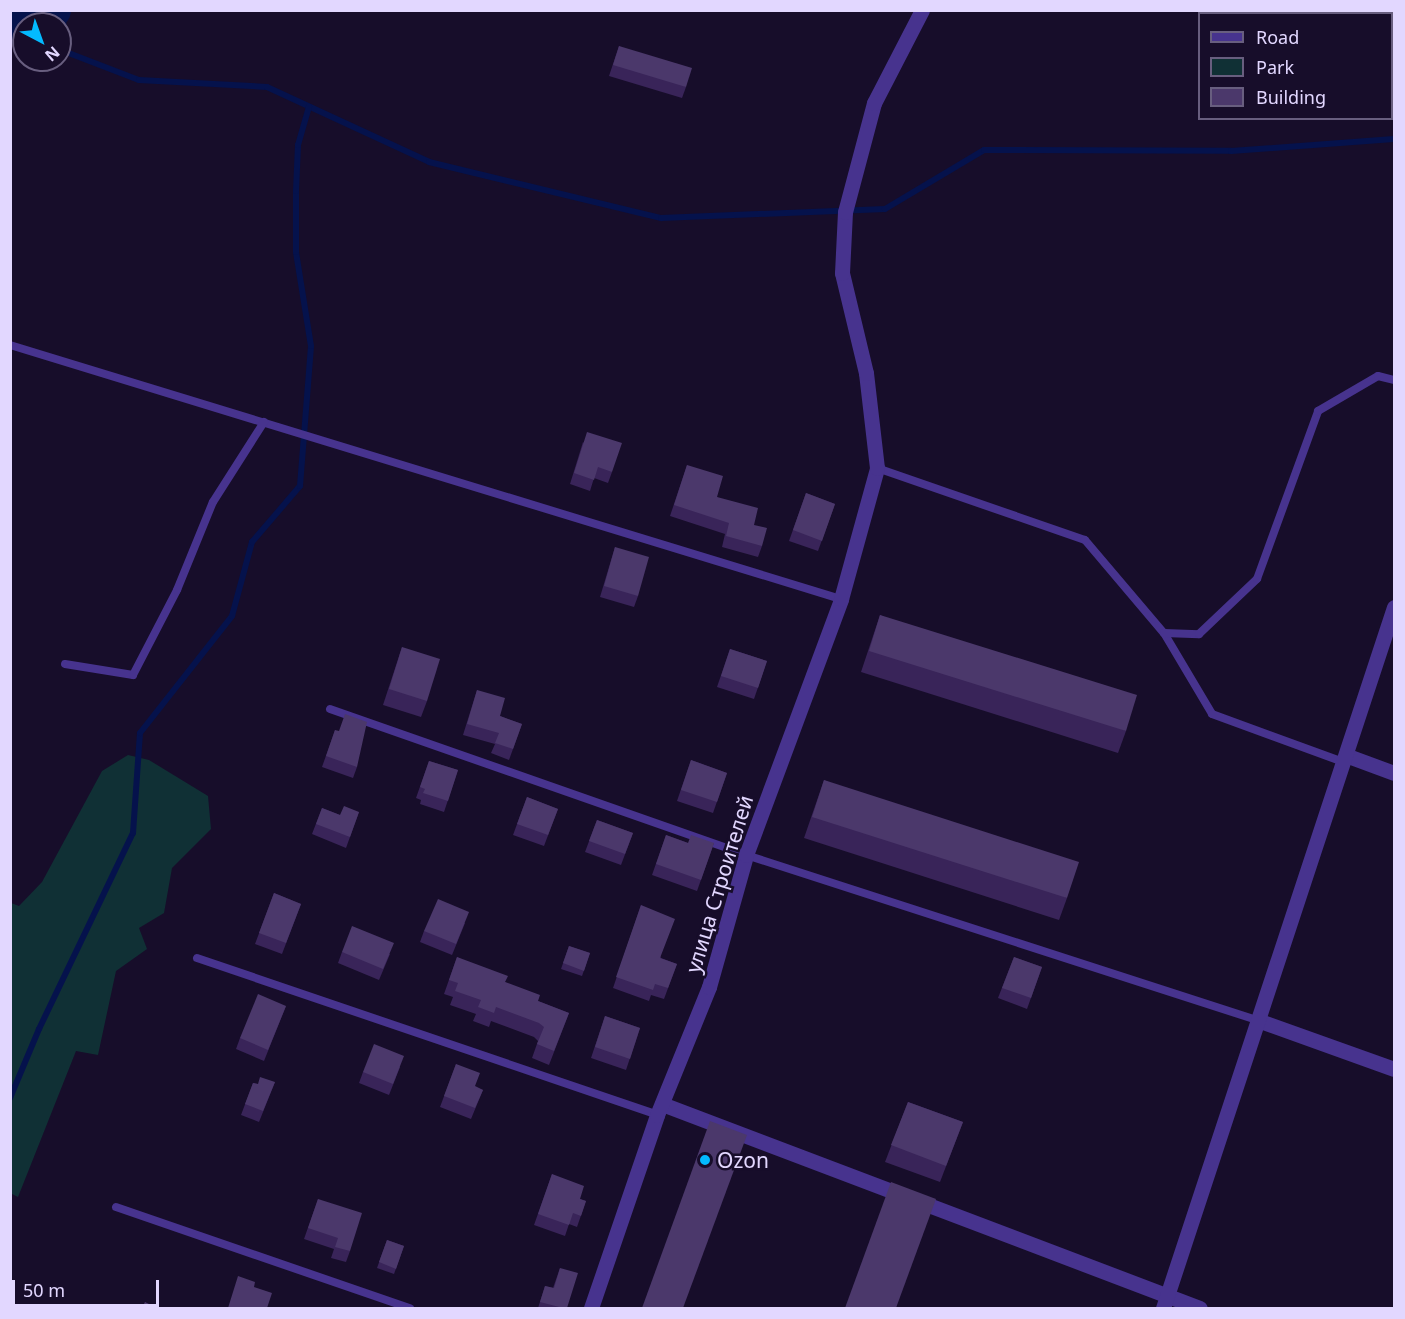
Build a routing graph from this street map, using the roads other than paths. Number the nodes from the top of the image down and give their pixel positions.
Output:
1 (922, 10) edge
2 (10, 345) edge
3 (1395, 380) edge
4 (264, 422) junction
5 (877, 468) junction
6 (840, 599) junction
7 (1395, 607) edge
8 (1164, 633) junction
9 (65, 663) dead end
10 (330, 709) dead end
11 (1345, 759) junction
12 (1395, 773) edge
13 (746, 855) junction
14 (196, 958) dead end
15 (1260, 1021) junction
16 (1395, 1069) edge
17 (660, 1109) junction
18 (116, 1207) dead end
19 (1166, 1303) edge
20 (410, 1308) edge
21 (591, 1308) edge
22 (1200, 1308) edge

1 - 5 street
2 - 4 lane
3 - 8 lane
4 - 6 lane
4 - 9 lane
5 - 6 street, улица Строителей
5 - 8 lane
6 - 13 street, улица Строителей
7 - 11 street
8 - 11 lane
10 - 13 lane
11 - 12 street
11 - 15 street
13 - 15 lane
13 - 17 street, улица Строителей
14 - 17 lane
15 - 16 street
15 - 19 street
17 - 19 street
17 - 21 street, улица Строителей
18 - 20 lane
19 - 22 street

